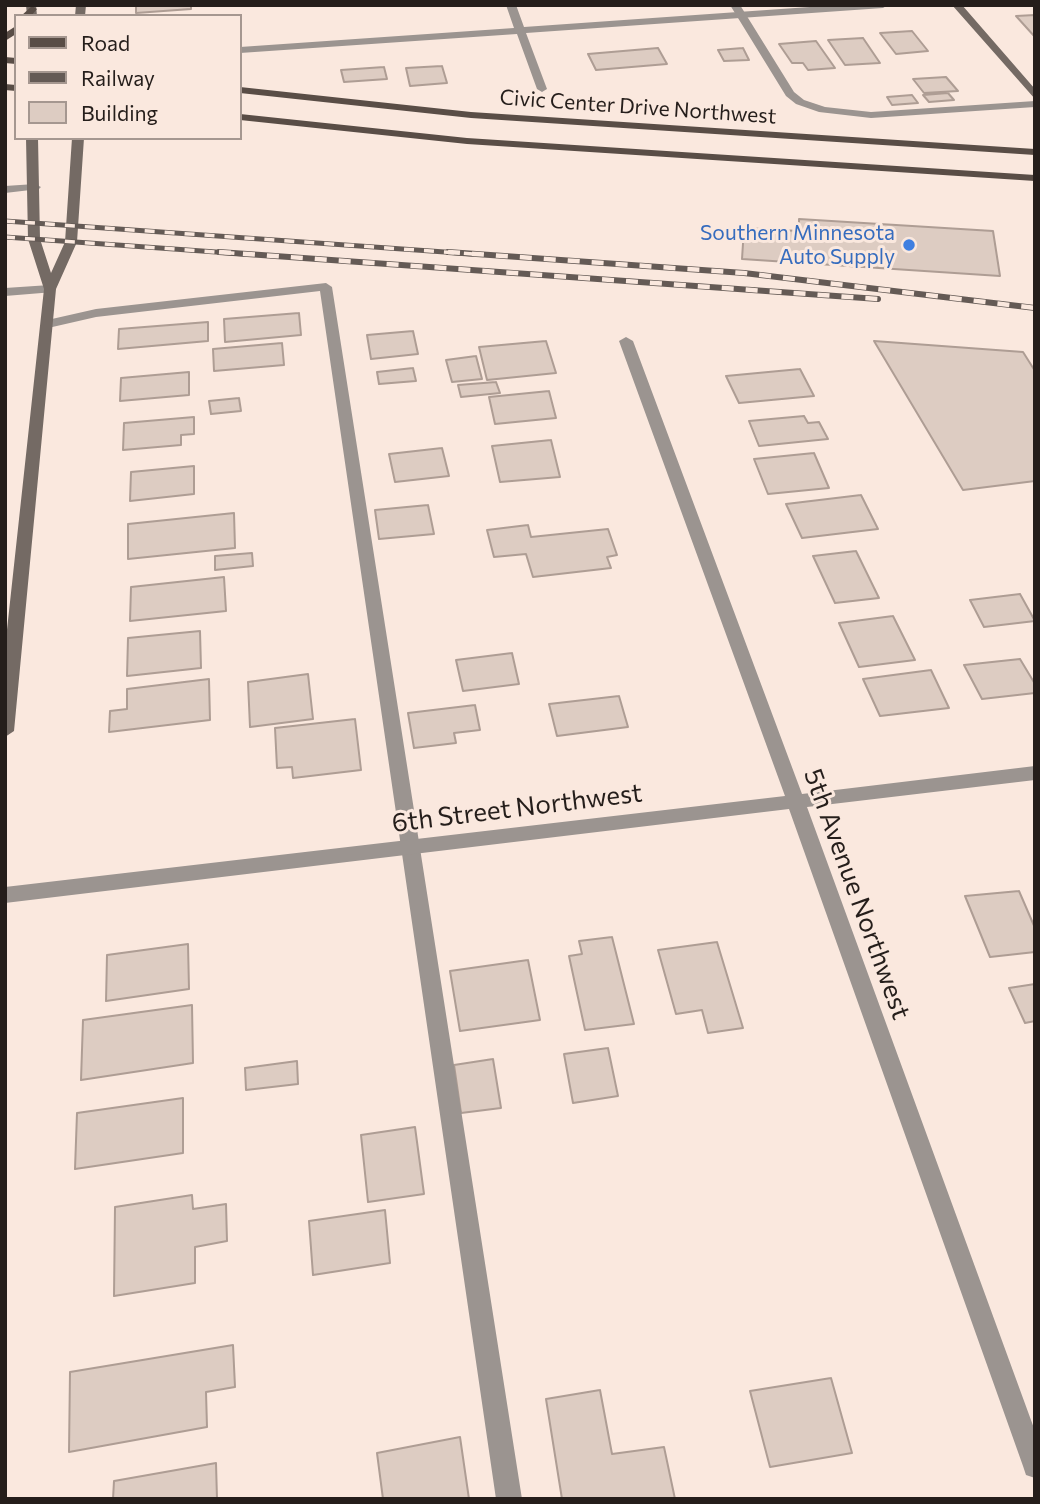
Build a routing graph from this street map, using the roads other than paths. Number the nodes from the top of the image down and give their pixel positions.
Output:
1 (511, 5) edge
2 (883, 5) edge
3 (957, 5) edge
4 (737, 10) edge
5 (520, 31) junction
6 (242, 50) edge
7 (542, 89) dead end
8 (242, 90) edge
9 (1035, 96) edge
10 (1035, 104) edge
11 (242, 117) edge
12 (32, 140) edge
13 (80, 140) edge
14 (1035, 152) edge
15 (1035, 178) edge
16 (35, 187) junction
17 (5, 190) edge
18 (50, 289) junction
19 (5, 292) edge
20 (48, 324) junction
21 (626, 341) dead end
22 (5, 731) edge
23 (1035, 773) edge
24 (796, 802) junction
25 (411, 846) junction
26 (5, 895) edge
27 (1035, 1466) edge
28 (509, 1499) edge

1 - 5 street
2 - 4 street
3 - 9 main road
4 - 5 street
4 - 10 street
5 - 6 street
5 - 7 street
8 - 14 main road, Civic Center Drive Northwest
11 - 15 main road, Civic Center Drive Northwest
12 - 16 main road
13 - 18 main road
16 - 17 street
16 - 18 main road
18 - 19 street
18 - 20 main road
20 - 22 main road
20 - 25 street
21 - 24 street, 5th Avenue Northwest
23 - 24 street, 6th Street Northwest
24 - 25 street, 6th Street Northwest
24 - 27 street, 5th Avenue Northwest
25 - 26 street, 6th Street Northwest
25 - 28 street

